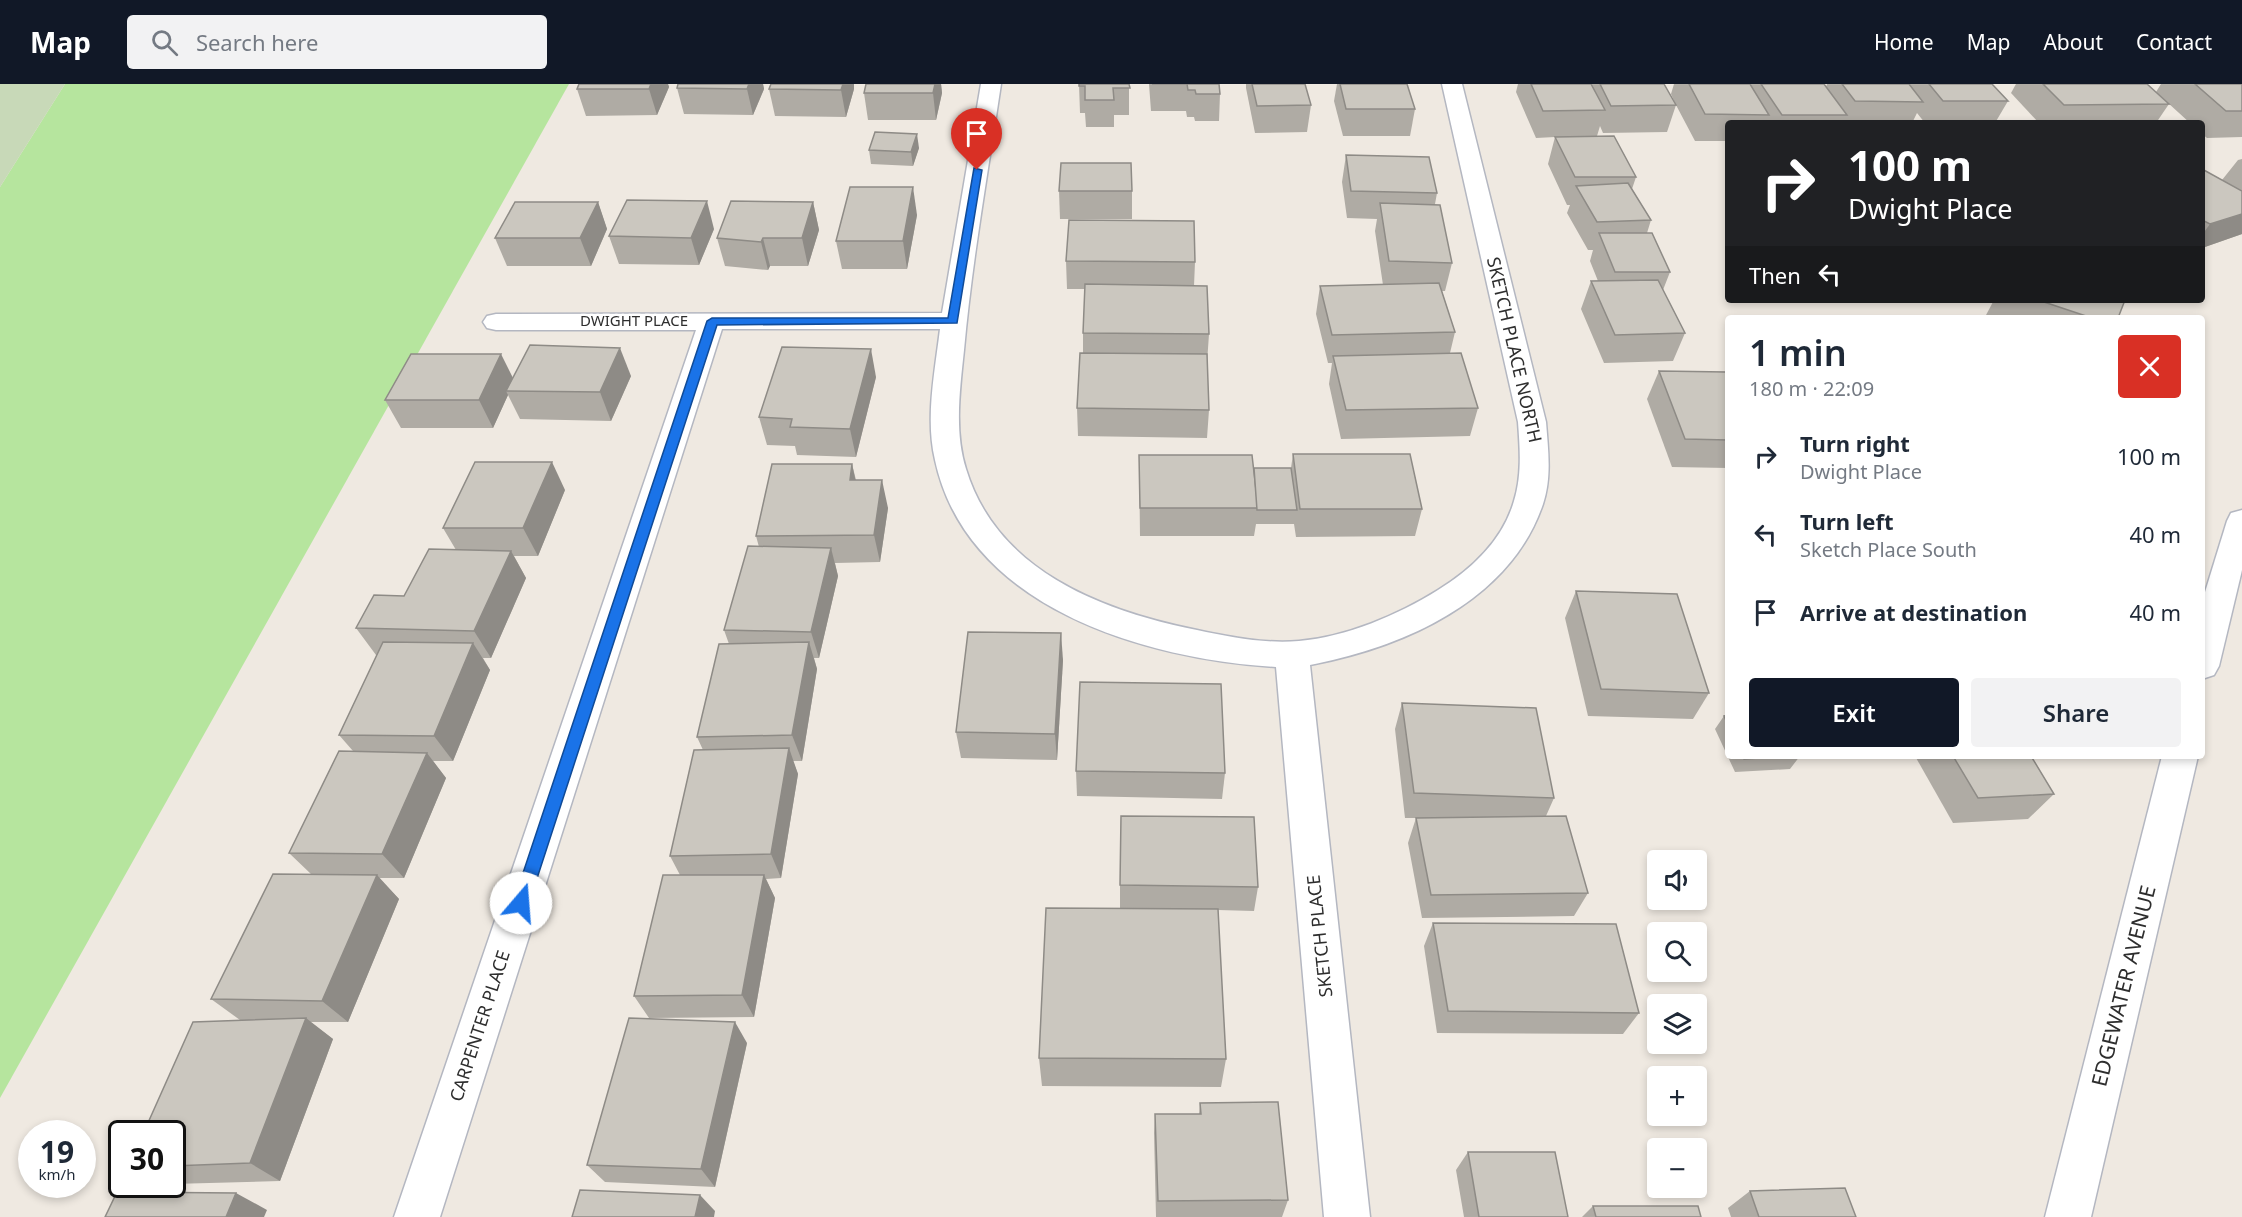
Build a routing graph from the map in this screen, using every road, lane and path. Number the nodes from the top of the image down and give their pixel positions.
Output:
1 (991, 84) edge
2 (1452, 84) edge
3 (712, 321) junction
4 (953, 321) junction
5 (496, 322) dead end
6 (2242, 521) edge
7 (2233, 573) edge
8 (1292, 655) junction
9 (2205, 657) edge
10 (2179, 759) edge
11 (417, 1217) edge
12 (1347, 1217) edge
13 (2068, 1217) edge

1 - 4 street, SKETCH PLACE NORTH
2 - 8 street, SKETCH PLACE NORTH
3 - 4 street, DWIGHT PLACE
3 - 5 street, DWIGHT PLACE
3 - 11 street, CARPENTER PLACE
4 - 8 street, SKETCH PLACE NORTH
6 - 7 street
7 - 9 street
8 - 12 street, SKETCH PLACE
10 - 13 street, EDGEWATER AVENUE

